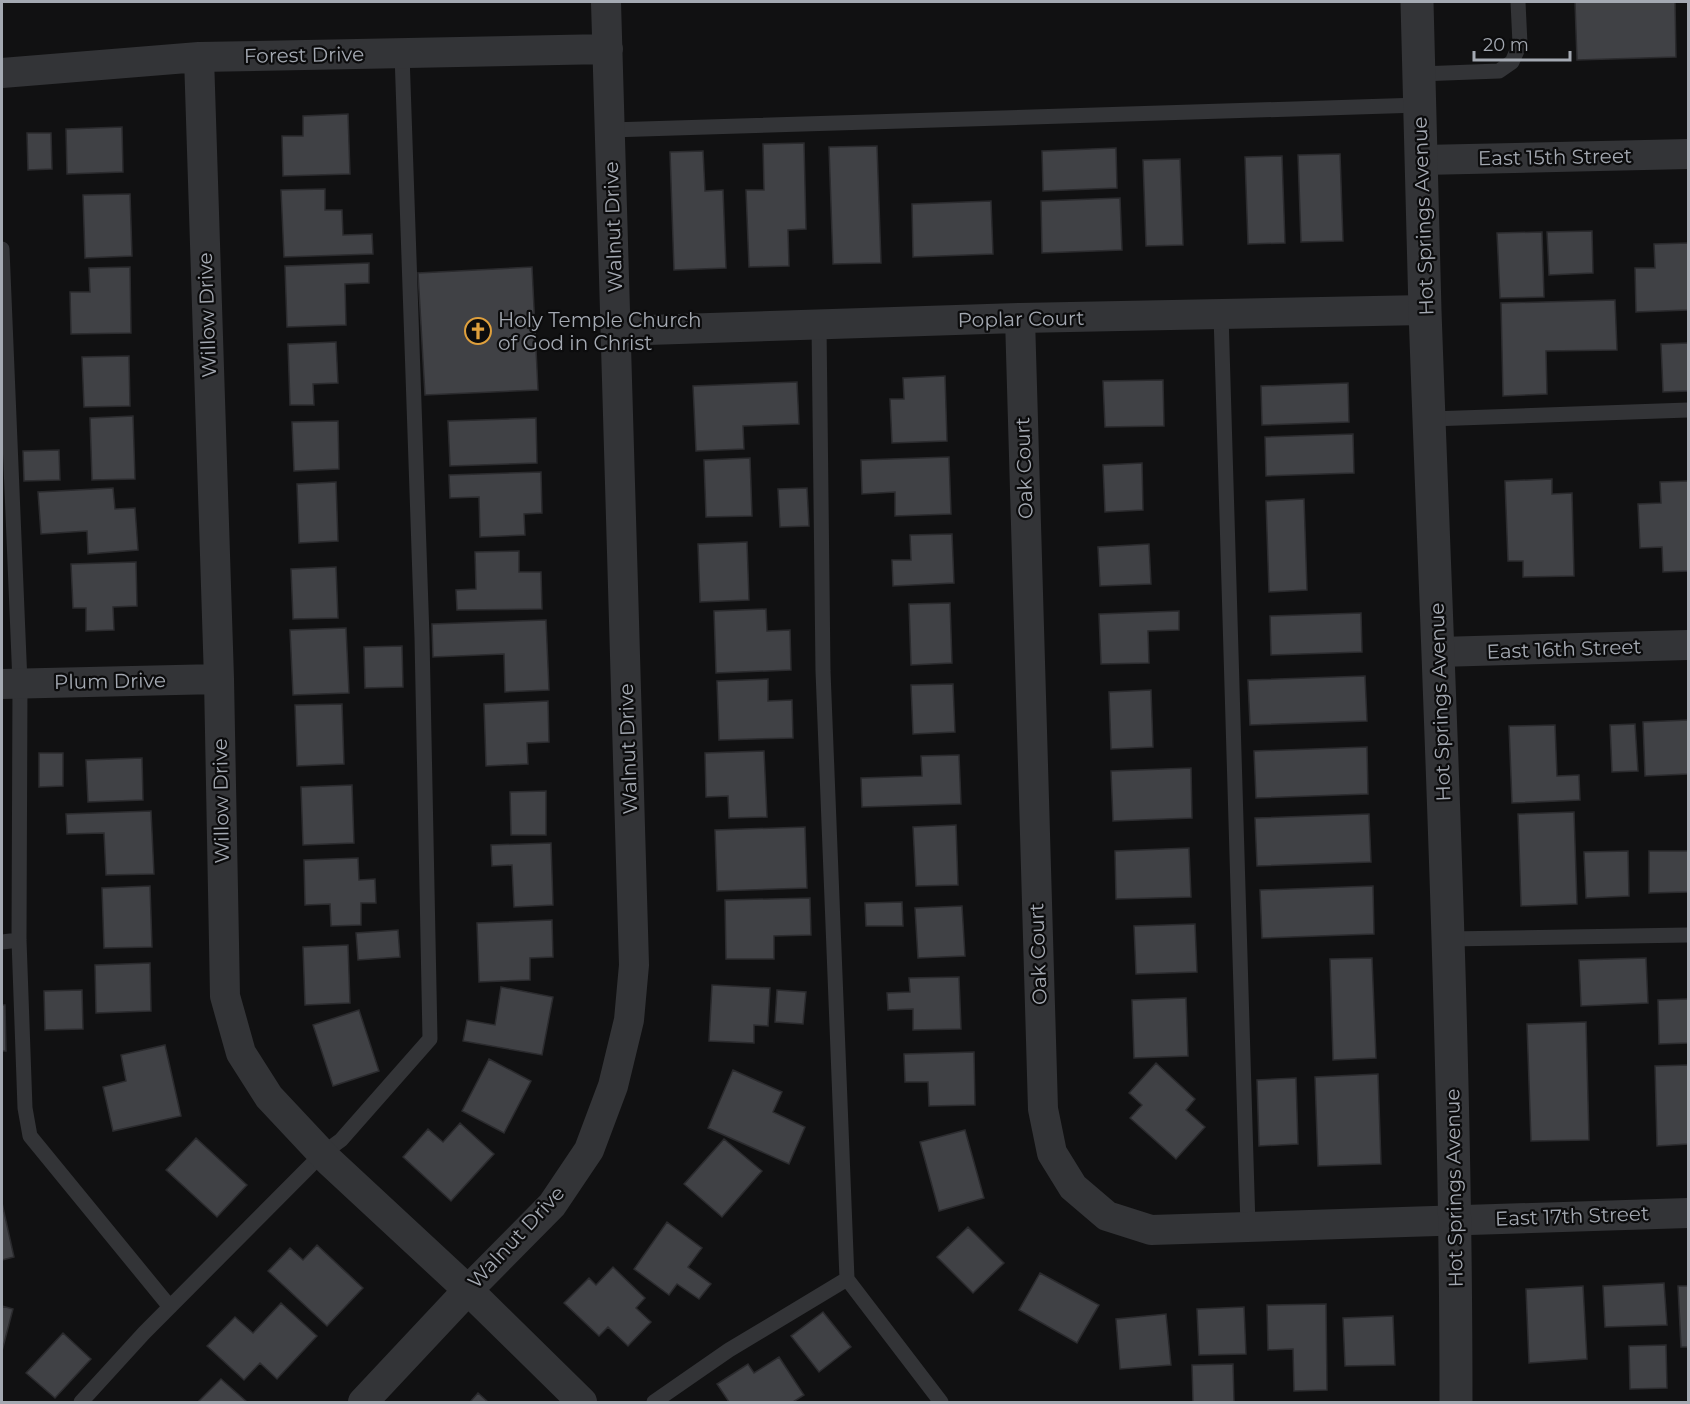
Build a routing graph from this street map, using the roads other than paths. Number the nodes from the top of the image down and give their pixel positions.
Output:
1 (606, 2) edge
2 (1417, 2) edge
3 (1518, 2) edge
4 (608, 49) junction
5 (402, 54) junction
6 (199, 57) junction
7 (2, 73) edge
8 (1419, 89) junction
9 (610, 130) junction
10 (1689, 154) edge
11 (1422, 160) junction
12 (2, 249) edge
13 (1425, 310) junction
14 (1221, 315) junction
15 (1020, 318) junction
16 (819, 325) junction
17 (616, 331) junction
18 (1689, 410) edge
19 (1430, 418) junction
20 (1689, 645) edge
21 (1439, 652) junction
22 (219, 679) junction
23 (11, 684) edge
24 (1689, 934) edge
25 (1448, 939) junction
26 (20, 940) junction
27 (2, 942) edge
28 (322, 1154) junction
29 (1689, 1213) edge
30 (1456, 1220) junction
31 (1248, 1227) junction
32 (847, 1279) junction
33 (468, 1290) junction
34 (170, 1307) junction
35 (81, 1402) edge
36 (363, 1402) edge
37 (582, 1402) edge
38 (654, 1402) edge
39 (941, 1402) edge
40 (1455, 1402) edge

1 - 4 street, Walnut Drive
2 - 8 street, Hot Springs Avenue
3 - 8 lane
4 - 5 street, Forest Drive
4 - 9 street, Walnut Drive
5 - 6 street, Forest Drive
5 - 28 lane
6 - 7 street, Forest Drive
6 - 22 street, Willow Drive
8 - 9 lane
8 - 11 street, Hot Springs Avenue
9 - 17 street, Walnut Drive
10 - 11 street, East 15th Street
11 - 13 street, Hot Springs Avenue
12 - 23 lane
13 - 14 street, Poplar Court
13 - 19 street, Hot Springs Avenue
14 - 15 street, Poplar Court
14 - 31 lane
15 - 16 street, Poplar Court
15 - 31 street, Oak Court
16 - 17 street, Poplar Court
16 - 32 lane
17 - 33 street, Walnut Drive
18 - 19 lane
19 - 21 street, Hot Springs Avenue
20 - 21 street, East 16th Street
21 - 25 street, Hot Springs Avenue
22 - 23 street, Plum Drive
22 - 28 street, Willow Drive
23 - 26 lane
24 - 25 lane
25 - 30 street, Hot Springs Avenue
26 - 27 lane
26 - 34 lane
28 - 33 street, Willow Drive
28 - 34 lane
29 - 30 street, East 17th Street
30 - 31 street, Oak Court
30 - 40 street, Hot Springs Avenue
32 - 38 lane
32 - 39 lane
33 - 36 street, Walnut Drive
33 - 37 street, Willow Drive
34 - 35 lane

